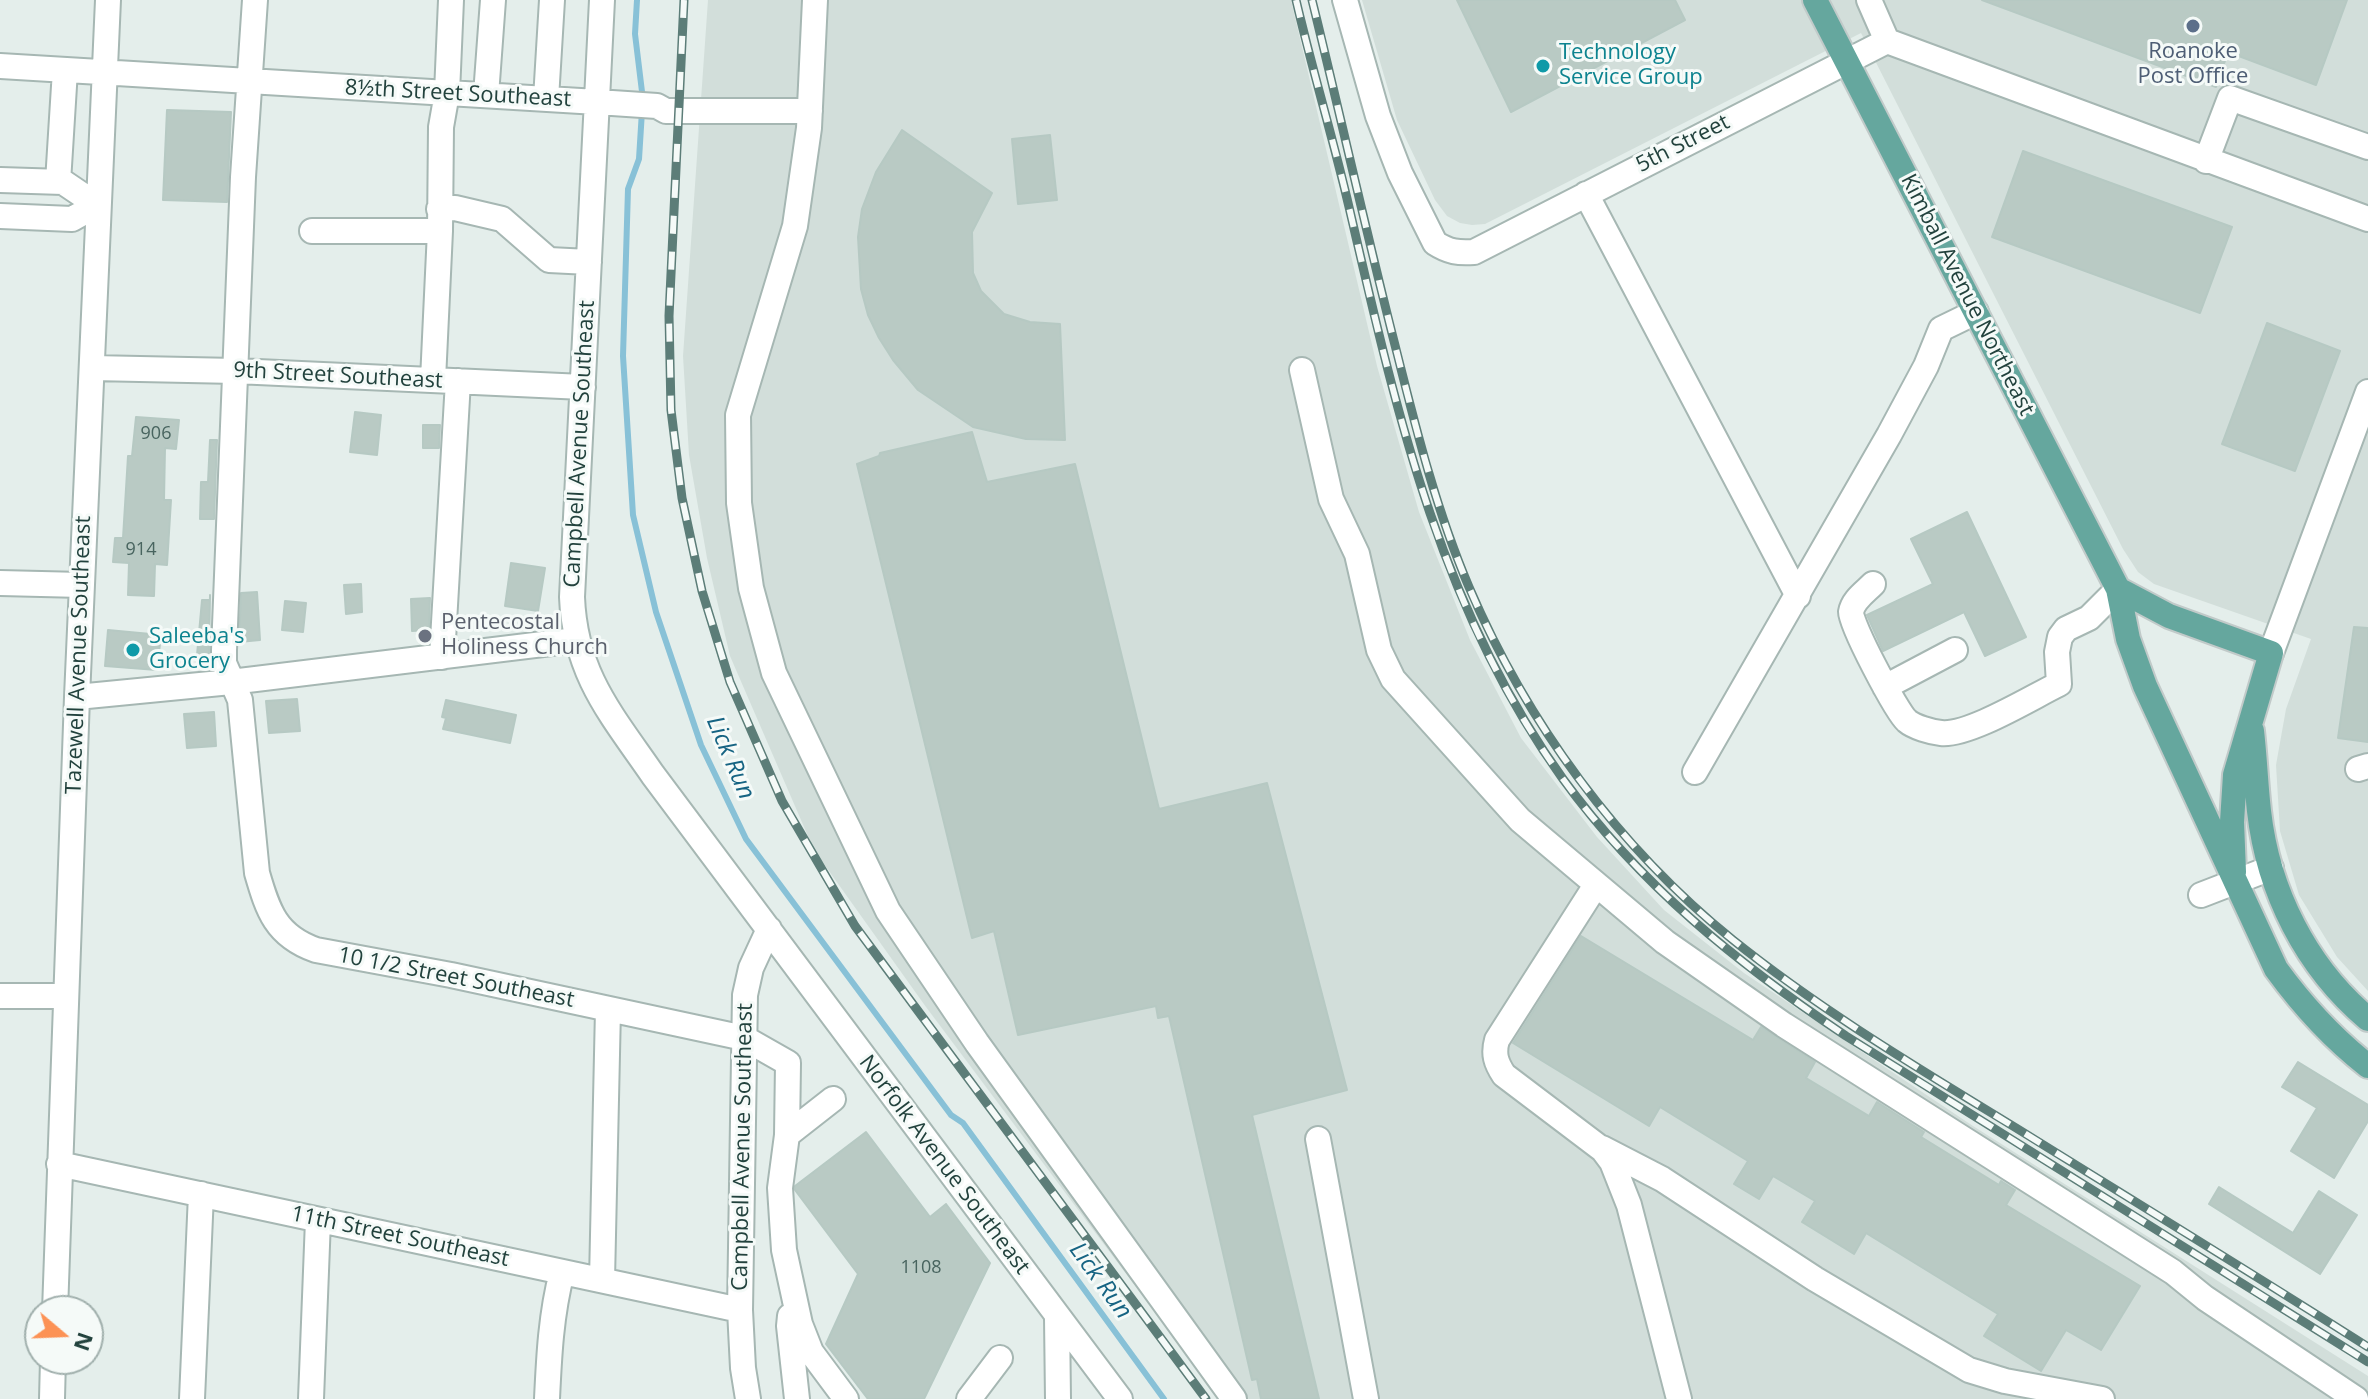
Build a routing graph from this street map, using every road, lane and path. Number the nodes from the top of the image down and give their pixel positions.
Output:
1 (108, 0) edge
2 (255, 0) edge
3 (451, 0) edge
4 (493, 0) edge
5 (552, 0) edge
6 (602, 0) edge
7 (815, 0) edge
8 (1345, 0) edge
9 (1815, 0) edge
10 (1869, 0) edge
11 (1887, 41) junction
12 (1847, 61) junction
13 (0, 66) edge
14 (65, 70) junction
15 (104, 73) junction
16 (251, 83) junction
17 (447, 93) junction
18 (486, 95) junction
19 (546, 99) junction
20 (597, 102) junction
21 (63, 110) junction
22 (810, 111) junction
23 (102, 113) junction
24 (2368, 147) edge
25 (2206, 161) junction
26 (0, 180) edge
27 (58, 182) junction
28 (1586, 194) junction
29 (97, 205) junction
30 (0, 216) edge
31 (2368, 219) edge
32 (440, 220) junction
33 (312, 231) dead end
34 (589, 262) junction
35 (1976, 312) junction
36 (92, 368) junction
37 (1302, 370) dead end
38 (236, 371) junction
39 (445, 381) junction
40 (583, 387) junction
41 (2368, 392) edge
42 (0, 583) edge
43 (1873, 584) dead end
44 (82, 585) junction
45 (2118, 589) junction
46 (1798, 596) junction
47 (576, 640) junction
48 (1955, 650) dead end
49 (2271, 653) junction
50 (442, 657) junction
51 (231, 682) junction
52 (1885, 687) junction
53 (77, 697) junction
54 (2251, 724) junction
55 (1695, 772) dead end
56 (2271, 868) junction
57 (2234, 882) junction
58 (1596, 885) junction
59 (2201, 895) dead end
60 (769, 929) junction
61 (0, 996) edge
62 (66, 996) junction
63 (608, 1009) junction
64 (2368, 1019) edge
65 (744, 1038) junction
66 (2368, 1066) edge
67 (833, 1099) dead end
68 (787, 1135) junction
69 (1318, 1139) dead end
70 (1596, 1145) junction
71 (59, 1164) junction
72 (201, 1194) junction
73 (318, 1220) junction
74 (741, 1249) junction
75 (784, 1250) junction
76 (562, 1272) junction
77 (602, 1280) junction
78 (793, 1294) junction
79 (55, 1295) edge
80 (740, 1310) junction
81 (1057, 1318) junction
82 (1000, 1358) dead end
83 (53, 1375) edge
84 (52, 1399) edge
85 (192, 1399) edge
86 (311, 1399) edge
87 (547, 1399) edge
88 (748, 1399) edge
89 (797, 1399) edge
90 (846, 1399) edge
91 (969, 1399) edge
92 (1058, 1399) edge
93 (1120, 1399) edge
94 (1234, 1399) edge
95 (1366, 1399) edge
96 (1679, 1399) edge
97 (2102, 1399) edge
98 (2356, 1399) edge

1 - 15 street, Tazewell Avenue Southeast
2 - 16 street, 10 1/2 Street Southeast
3 - 17 street
4 - 18 street
5 - 19 street
6 - 20 street, Campbell Avenue Southeast
7 - 22 street
8 - 28 street, 5th Street
9 - 12 main road, Kimball Avenue Northeast
10 - 11 street
11 - 12 street, 5th Street
11 - 25 street
12 - 28 street, 5th Street
12 - 35 main road, Kimball Avenue Northeast
13 - 14 street, 8½th Street Southeast
14 - 15 street, 8½th Street Southeast
14 - 21 street
15 - 16 street, 8½th Street Southeast
15 - 23 street, Tazewell Avenue Southeast
16 - 17 street, 8½th Street Southeast
16 - 38 street, 10 1/2 Street Southeast
17 - 18 street, 8½th Street Southeast
17 - 32 street
18 - 19 street, 8½th Street Southeast
19 - 20 street, 8½th Street Southeast
20 - 22 street, 8½th Street Southeast
20 - 34 street, Campbell Avenue Southeast
21 - 23 street
21 - 27 street
22 - 94 street
23 - 29 street, Tazewell Avenue Southeast
24 - 25 street
25 - 31 street
26 - 27 street
27 - 29 street
28 - 46 street
29 - 30 street
29 - 36 street, Tazewell Avenue Southeast
32 - 33 street
32 - 34 street
32 - 39 street
34 - 40 street, Campbell Avenue Southeast
35 - 45 main road, Kimball Avenue Northeast
35 - 46 street
36 - 38 street, 9th Street Southeast
36 - 44 street, Tazewell Avenue Southeast
37 - 58 street
38 - 39 street, 9th Street Southeast
38 - 51 street, 10 1/2 Street Southeast
39 - 40 street, 9th Street Southeast
39 - 50 street
40 - 47 street, Campbell Avenue Southeast
41 - 49 street
42 - 44 street
43 - 52 street
44 - 53 street, Tazewell Avenue Southeast
45 - 49 main road
45 - 52 street
45 - 57 main road, Kimball Avenue Northeast
46 - 55 street
47 - 50 street
47 - 60 street, Campbell Avenue Southeast
48 - 52 street
49 - 54 main road
50 - 51 street
51 - 53 street
51 - 63 street, 10 1/2 Street Southeast
53 - 62 street, Tazewell Avenue Southeast
54 - 56 main road
54 - 57 main road
56 - 57 street
56 - 64 main road
57 - 59 street
57 - 66 main road, Kimball Avenue Northeast
58 - 70 street
58 - 98 street
60 - 65 street, Campbell Avenue Southeast
60 - 81 street, Norfolk Avenue Southeast
61 - 62 street
62 - 71 street, Tazewell Avenue Southeast
63 - 65 street, 10 1/2 Street Southeast
63 - 77 street
65 - 68 street, 10 1/2 Street Southeast
65 - 74 street, Campbell Avenue Southeast
67 - 68 street
68 - 75 street
69 - 95 street
70 - 96 street
70 - 97 street
71 - 72 street, 11th Street Southeast
71 - 79 street, Tazewell Avenue Southeast
72 - 73 street, 11th Street Southeast
72 - 85 street
73 - 76 street, 11th Street Southeast
73 - 86 street
74 - 75 street
74 - 80 street, Campbell Avenue Southeast
75 - 78 street
76 - 77 street, 11th Street Southeast
76 - 87 street
77 - 80 street, 11th Street Southeast
78 - 89 street
78 - 90 street
80 - 88 street, Campbell Avenue Southeast
81 - 92 street
81 - 93 street, Norfolk Avenue Southeast
82 - 91 street
83 - 84 street

